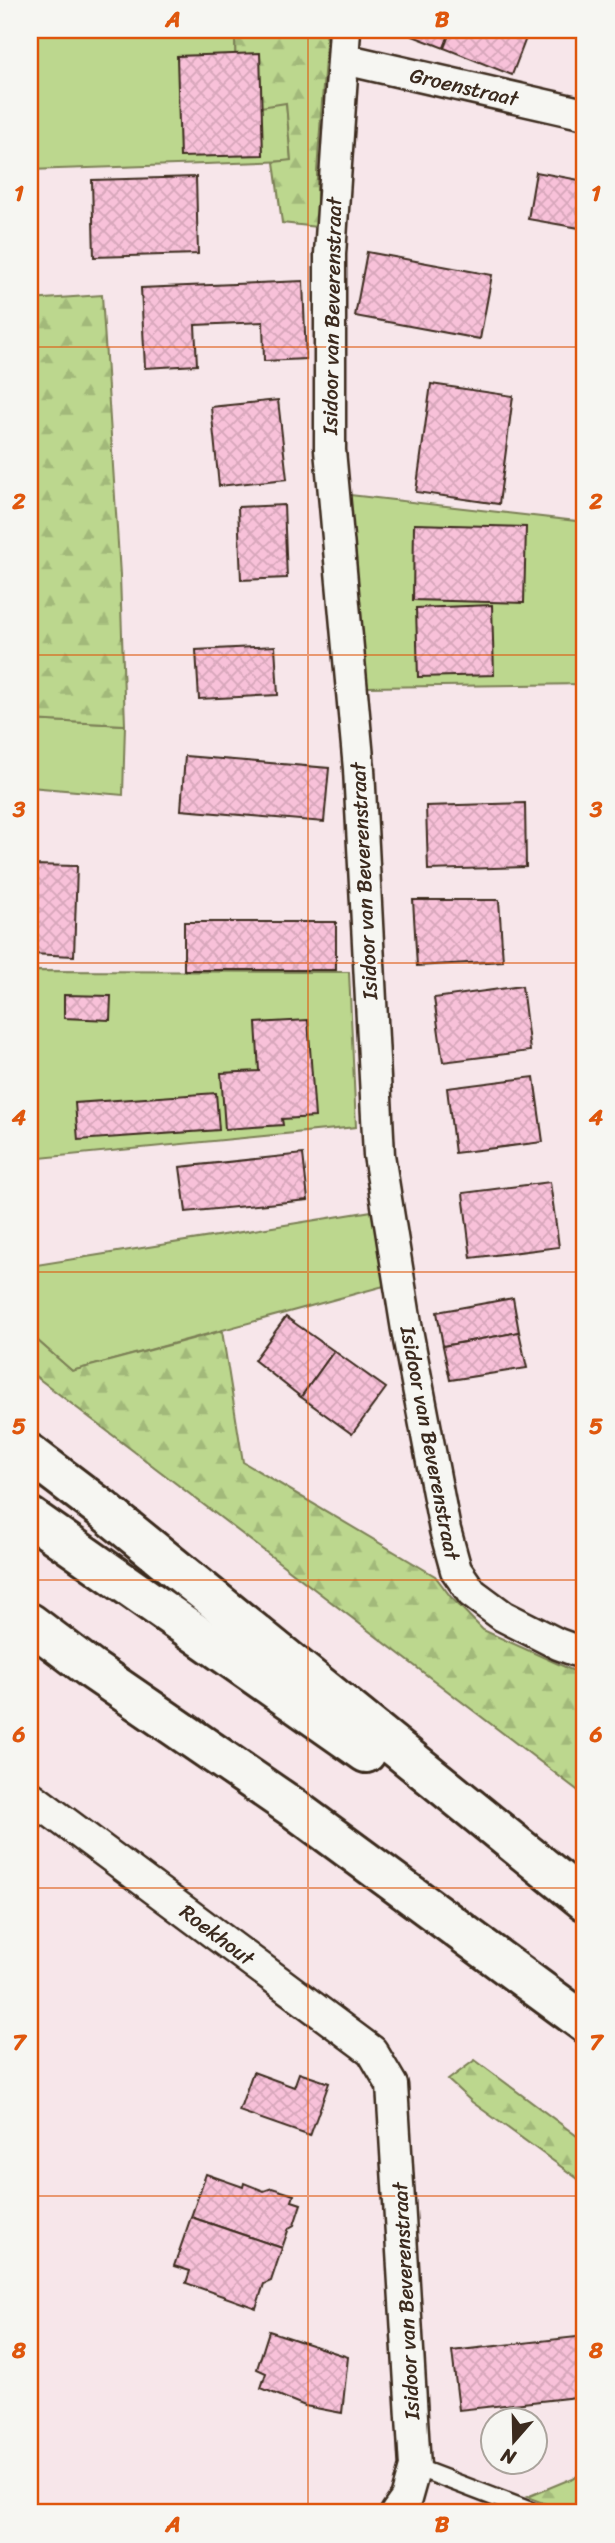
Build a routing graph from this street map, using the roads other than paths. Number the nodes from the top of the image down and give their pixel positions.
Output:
1 (344, 44) edge
2 (585, 114) edge
3 (30, 1454) edge
4 (30, 1517) edge
5 (30, 1623) edge
6 (585, 1654) edge
7 (35, 1810) edge
8 (585, 1903) edge
9 (585, 2023) edge
10 (392, 2085) joint
11 (415, 2467) junction
12 (396, 2513) edge
13 (536, 2513) edge

1 - 2 street, Groenstraat
1 - 6 street, Isidoor van Beverenstraat
3 - 8 highway
4 - 8 highway
5 - 9 highway
7 - 10 street, Roekhout
10 - 11 street, Isidoor van Beverenstraat
11 - 12 street, Isidoor van Beverenstraat
11 - 13 lane

